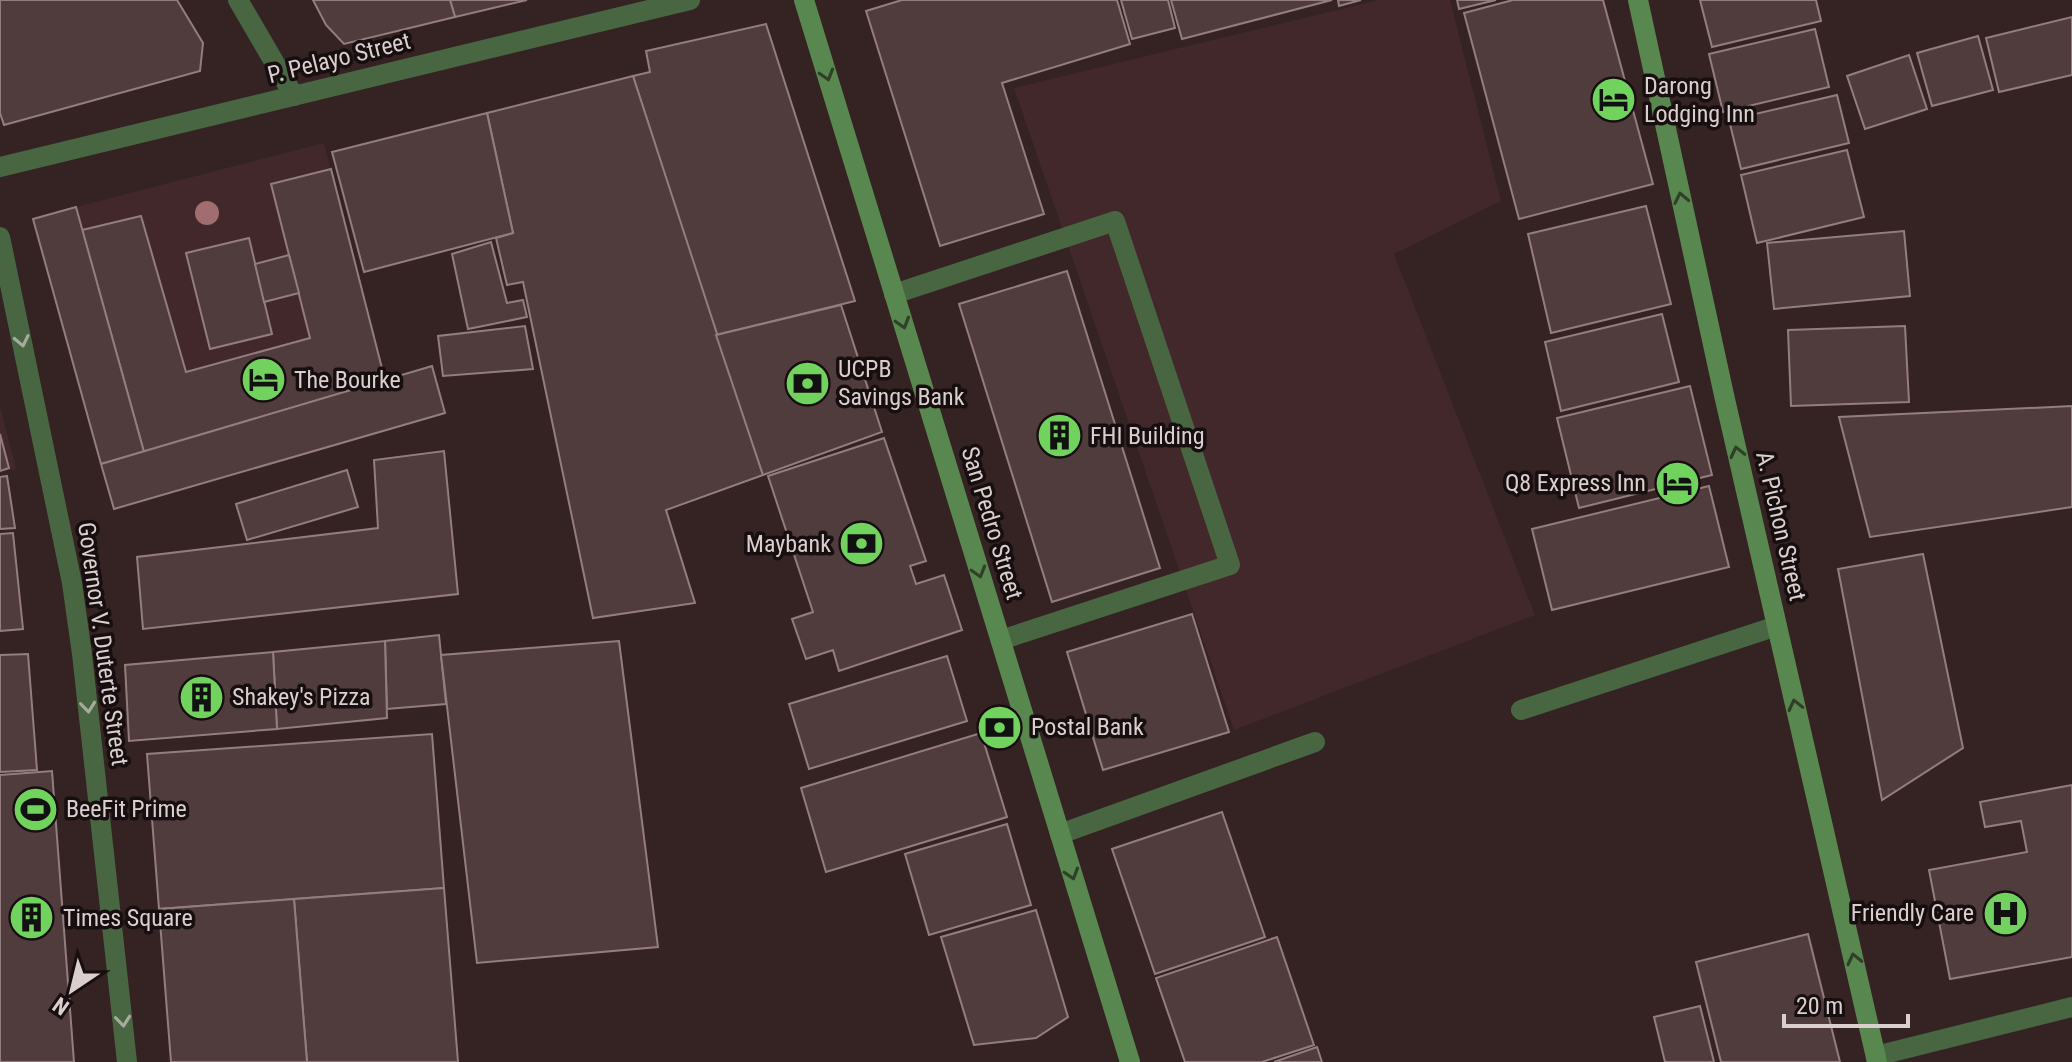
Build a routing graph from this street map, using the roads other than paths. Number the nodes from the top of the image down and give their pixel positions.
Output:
1 (238, 0) edge
2 (690, 0) edge
3 (804, 0) edge
4 (1638, 0) edge
5 (294, 96) junction
6 (0, 167) edge
7 (0, 237) edge
8 (894, 294) junction
9 (1777, 626) junction
10 (1001, 640) junction
11 (1521, 710) dead end
12 (1315, 742) dead end
13 (1060, 834) junction
14 (2072, 1007) edge
15 (1877, 1059) edge
16 (127, 1062) edge
17 (1130, 1062) edge

1 - 5 street
2 - 5 street, P. Pelayo Street
3 -> 8 main road, San Pedro Street
9 -> 4 main road, A. Pichon Street
5 - 6 street, P. Pelayo Street
7 -> 16 street, Governor V. Duterte Street
8 -> 10 main road, San Pedro Street
8 - 10 street
9 - 11 street
15 -> 9 main road, A. Pichon Street
10 - 13 main road, San Pedro Street
12 - 13 street
13 -> 17 main road, San Pedro Street
14 - 15 street

